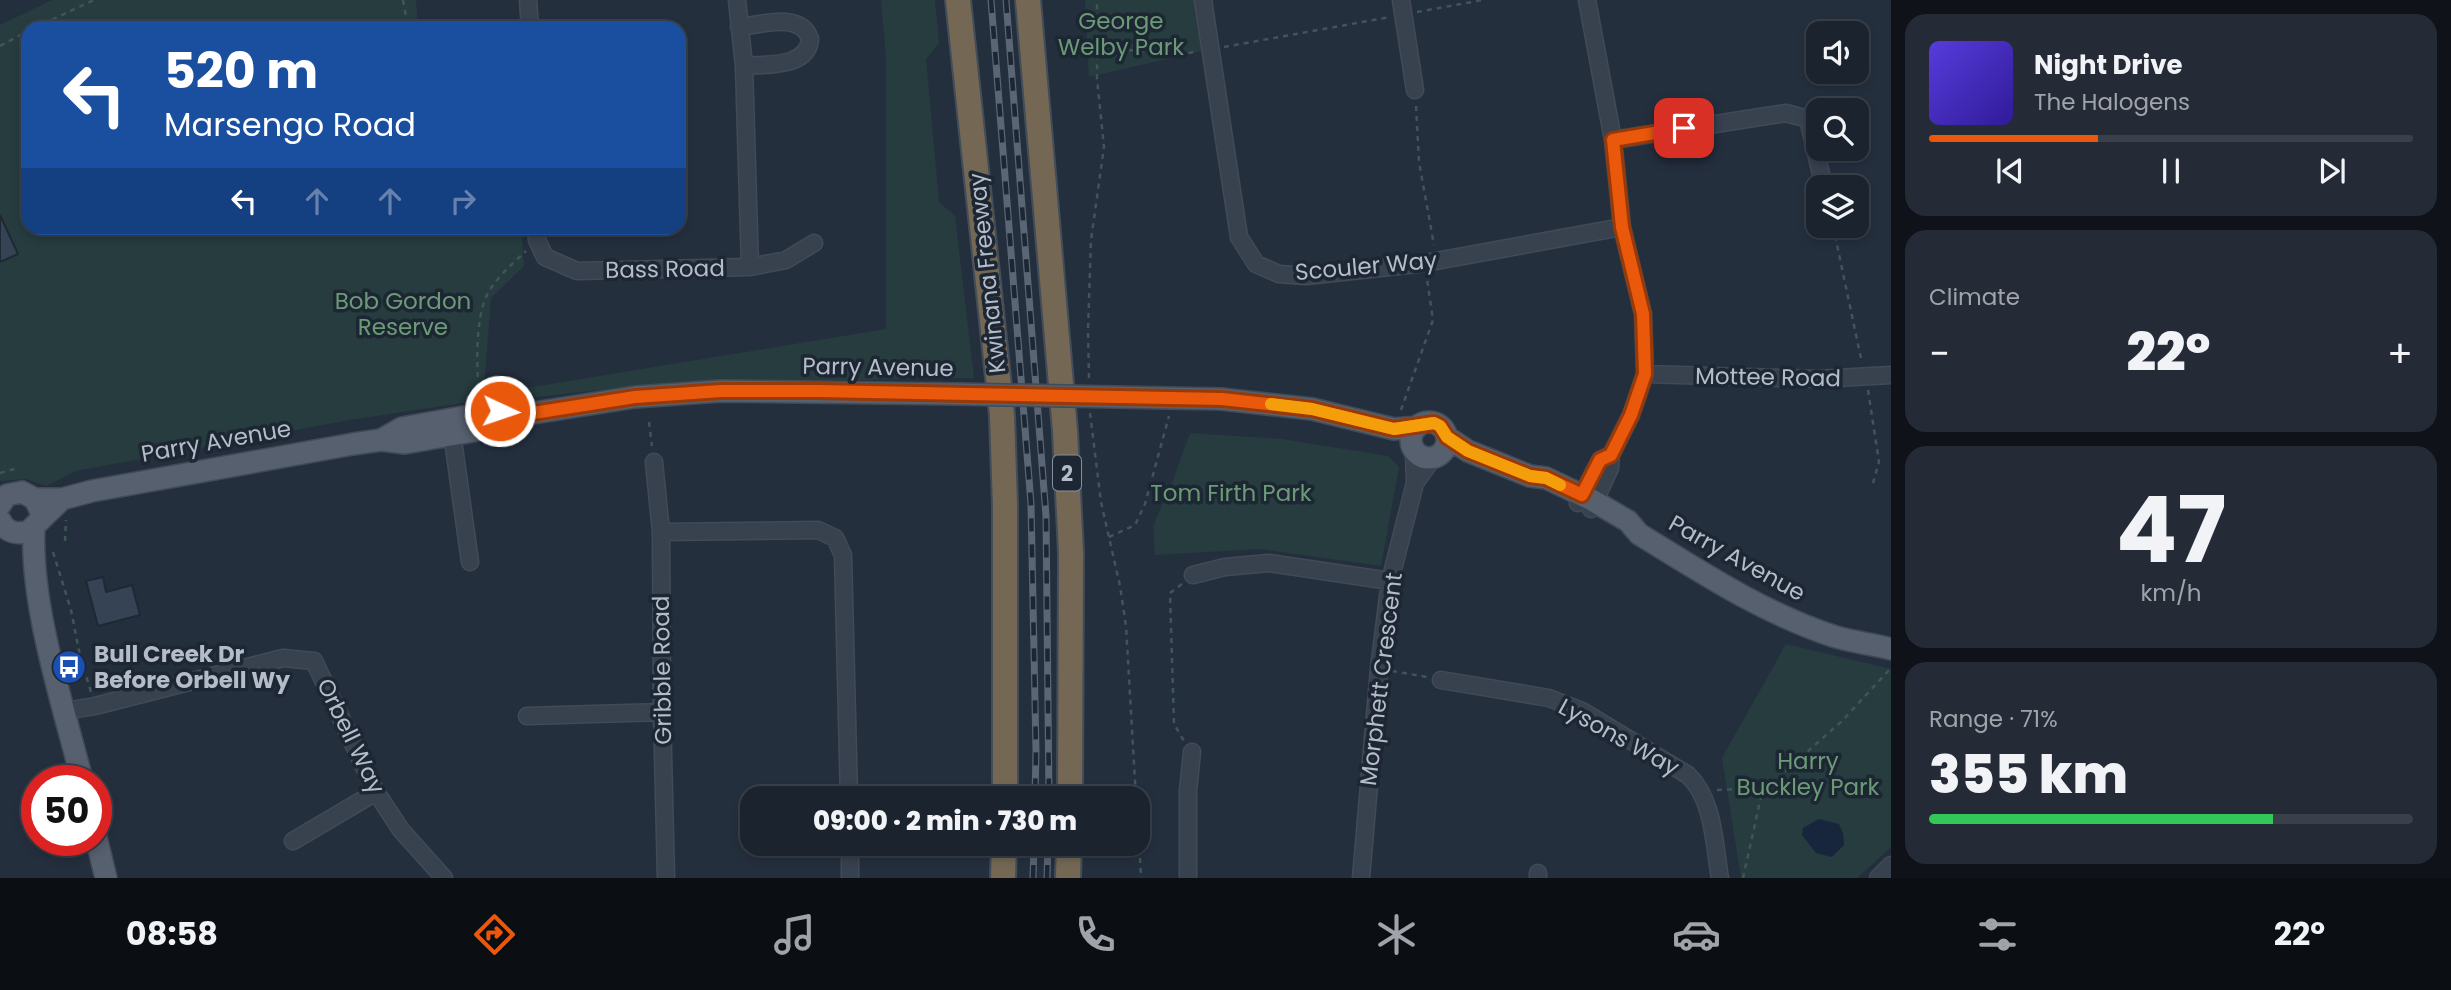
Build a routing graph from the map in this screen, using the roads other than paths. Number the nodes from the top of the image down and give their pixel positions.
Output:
1 (528, 0) edge
2 (737, 0) edge
3 (958, 0) edge
4 (1028, 0) edge
5 (1203, 0) edge
6 (1587, 0) edge
7 (1402, 7) edge
8 (530, 21) edge
9 (739, 27) junction
10 (744, 66) junction
11 (1415, 90) road end
12 (1613, 140) junction
13 (1821, 175) edge
14 (1622, 227) junction
15 (536, 235) edge
16 (814, 243) dead end
17 (750, 267) junction
18 (1645, 374) junction
19 (1891, 375) edge
20 (527, 414) junction
21 (451, 427) junction
22 (1427, 445) junction
23 (654, 463) road end
24 (35, 499) junction
25 (62, 499) junction
26 (1586, 503) junction
27 (0, 505) edge
28 (16, 527) edge
29 (661, 532) junction
30 (470, 562) dead end
31 (1193, 575) road end
32 (1390, 581) junction
33 (1891, 649) edge
34 (1441, 680) road end
35 (65, 711) junction
36 (662, 712) junction
37 (527, 716) dead end
38 (1192, 752) road end
39 (78, 765) edge
40 (849, 786) edge
41 (1005, 786) edge
42 (1070, 786) edge
43 (376, 792) junction
44 (293, 841) dead end
45 (101, 856) edge
46 (850, 856) edge
47 (1004, 856) edge
48 (1069, 856) edge
49 (1891, 865) edge
50 (106, 878) edge
51 (444, 878) edge
52 (666, 878) edge
53 (850, 878) edge
54 (1003, 878) edge
55 (1068, 878) edge
56 (1188, 878) edge
57 (1361, 878) edge
58 (1720, 878) edge
59 (1878, 878) edge

1 - 8 street
2 - 9 street
3 - 41 highway, Kwinana Freeway
4 - 42 highway, 2
5 - 14 street, Scouler Way
6 - 12 street
7 - 11 street
9 - 10 street
9 - 10 street
10 - 17 street
12 - 13 street
12 - 14 street
14 - 18 street
15 - 17 street, Bass Road
16 - 17 street, Bass Road
18 - 19 street, Mottee Road
18 - 26 street
20 - 21 main road, Parry Avenue
20 - 21 main road, Parry Avenue
20 - 22 main road, Parry Avenue, bridge
21 - 25 main road, Parry Avenue
21 - 30 street
22 - 26 main road, Parry Avenue
22 - 32 street, Morphett Crescent
23 - 29 street, Gribble Road
24 - 25 main road, Parry Avenue
24 - 27 main road, Parry Avenue
24 - 28 main road
25 - 28 main road, Parry Avenue
26 - 33 main road, Parry Avenue
28 - 35 main road
29 - 36 street, Gribble Road
29 - 40 street
31 - 32 street
32 - 57 street, Morphett Crescent
34 - 58 street, Lysons Way
35 - 39 main road
35 - 43 street, Orbell Way
36 - 37 street
36 - 52 street, Gribble Road
38 - 56 street
43 - 44 street
43 - 51 street, Orbell Way
45 - 50 main road
46 - 53 street
47 - 54 highway
48 - 55 highway
49 - 59 street

